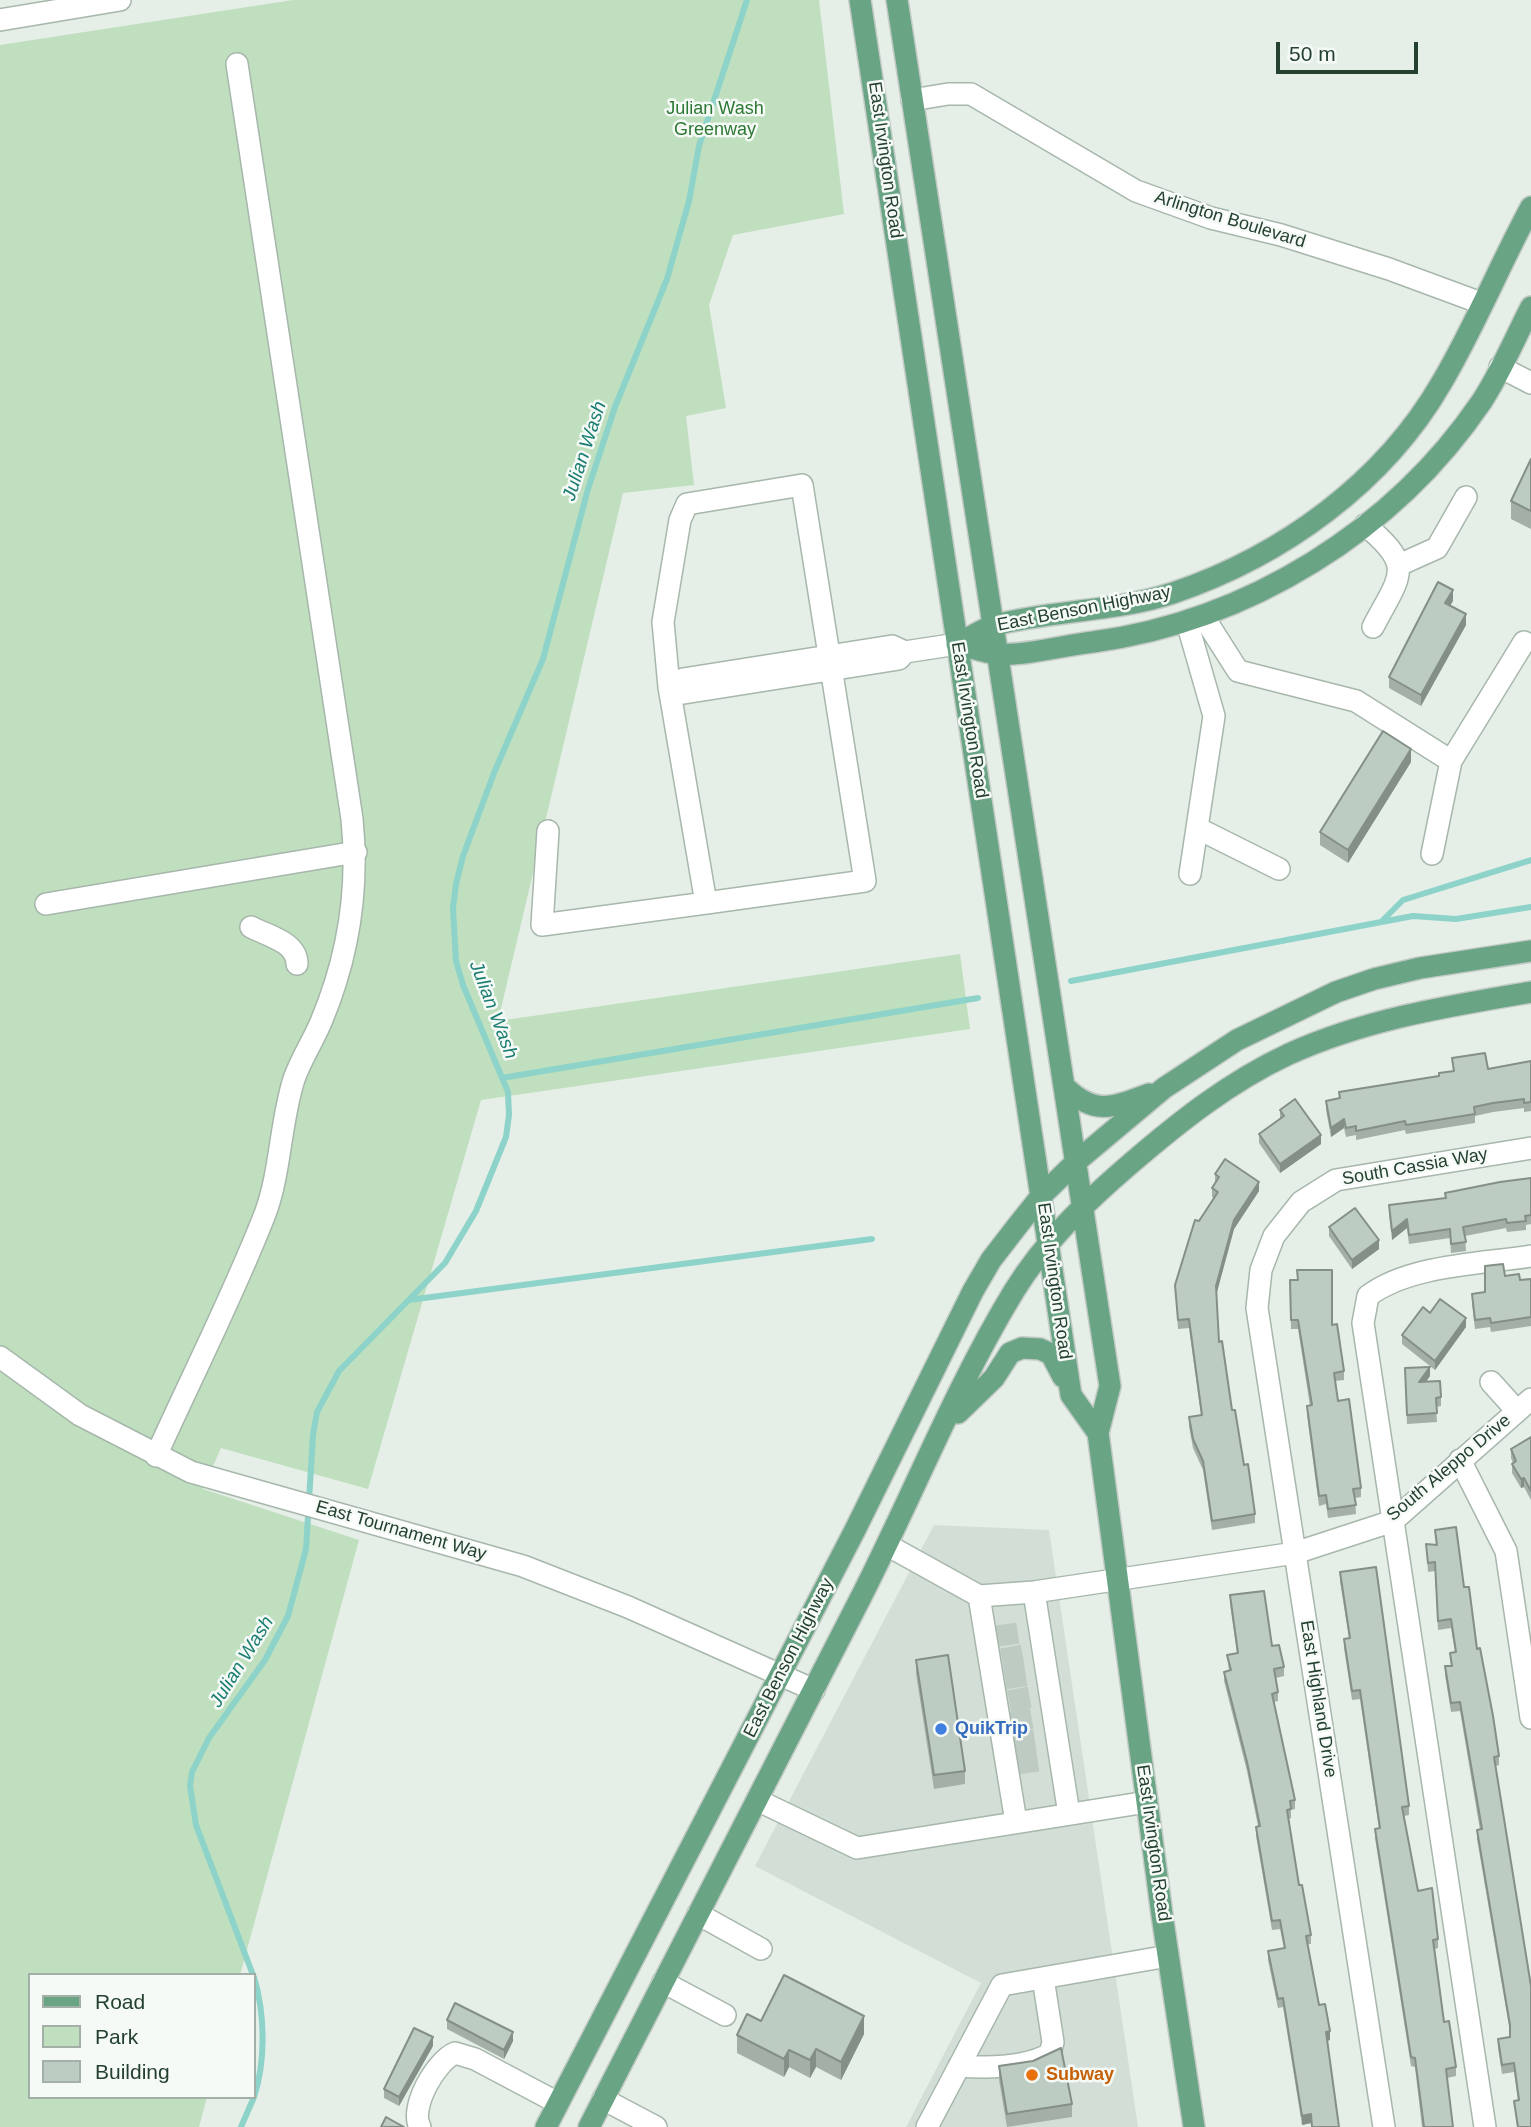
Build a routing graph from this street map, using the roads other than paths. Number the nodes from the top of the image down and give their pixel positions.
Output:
1 (120, 0) edge
2 (860, 0) edge
3 (897, 0) edge
4 (4, 13) edge
5 (237, 64) dead end
6 (912, 100) junction
7 (1531, 207) edge
8 (1481, 303) junction
9 (1531, 307) edge
10 (1500, 367) junction
11 (1531, 383) edge
12 (1466, 497) dead end
13 (1365, 525) junction
14 (1399, 565) junction
15 (1195, 619) junction
16 (994, 625) junction
17 (1373, 626) dead end
18 (1524, 642) dead end
19 (957, 644) junction
20 (999, 654) junction
21 (829, 663) junction
22 (669, 687) junction
23 (1451, 761) junction
24 (1196, 828) junction
25 (548, 831) dead end
26 (356, 852) junction
27 (1432, 854) dead end
28 (1279, 869) dead end
29 (1190, 874) dead end
30 (706, 903) junction
31 (46, 904) dead end
32 (251, 927) dead end
33 (1531, 951) edge
34 (297, 964) dead end
35 (1531, 992) edge
36 (1066, 1088) junction
37 (1164, 1088) junction
38 (1531, 1148) edge
39 (1077, 1161) junction
40 (1042, 1195) junction
41 (1083, 1205) junction
42 (1048, 1241) junction
43 (1531, 1256) edge
44 (1261, 1270) joint
45 (0, 1357) edge
46 (1491, 1382) dead end
47 (1072, 1395) junction
48 (1524, 1405) edge
49 (946, 1424) junction
50 (1098, 1433) junction
51 (156, 1456) junction
52 (1460, 1460) junction
53 (1393, 1521) junction
54 (887, 1545) junction
55 (1296, 1553) junction
56 (1117, 1580) junction
57 (1034, 1592) junction
58 (979, 1595) junction
59 (781, 1674) junction
60 (814, 1690) junction
61 (1531, 1718) edge
62 (757, 1800) junction
63 (1147, 1802) junction
64 (1069, 1814) junction
65 (1016, 1822) junction
66 (698, 1914) junction
67 (761, 1949) dead end
68 (1168, 1956) junction
69 (1043, 1978) junction
70 (663, 1982) junction
71 (725, 2015) dead end
72 (959, 2066) junction
73 (569, 2082) junction
74 (603, 2099) junction
75 (558, 2103) junction
76 (420, 2127) edge
77 (546, 2127) edge
78 (589, 2127) edge
79 (656, 2127) edge
80 (927, 2127) edge
81 (1194, 2127) edge
82 (1384, 2127) edge
83 (1485, 2127) edge

1 - 4 street
2 - 19 main road, East Irvington Road
3 - 6 main road, East Irvington Road
5 - 26 street
6 - 8 street, Arlington Boulevard
6 - 16 main road, East Irvington Road
7 - 8 main road, East Benson Highway
8 - 16 main road, East Benson Highway
9 - 10 main road, East Benson Highway
10 - 11 street
10 - 13 main road, East Benson Highway
12 - 14 street
13 - 14 street
13 - 15 main road, East Benson Highway
14 - 17 street
15 - 20 main road, East Benson Highway
15 - 23 street
15 - 24 street
16 - 19 main road, East Benson Highway
16 - 20 main road, East Irvington Road
18 - 23 street
19 - 20 main road, East Benson Highway
19 - 21 street
19 - 40 main road, East Irvington Road
20 - 36 main road, East Irvington Road
21 - 22 street
21 - 22 street
21 - 30 street
22 - 30 street
23 - 27 street
24 - 28 street
24 - 29 street
25 - 30 street
26 - 31 street
26 - 51 street
32 - 34 street
33 - 37 main road
35 - 41 main road, East Benson Highway
36 - 37 main road
36 - 39 main road, East Irvington Road
37 - 39 main road, East Benson Highway
38 - 44 street, South Cassia Way
39 - 40 main road, East Benson Highway
39 - 41 main road, East Irvington Road
40 - 42 main road, East Irvington Road
40 - 59 main road, East Benson Highway
41 - 42 main road, East Benson Highway
41 - 50 main road, East Irvington Road
42 - 47 main road, East Irvington Road
42 - 49 main road, East Benson Highway
43 - 53 street
44 - 55 street, East Highland Drive
45 - 51 street, East Tournament Way
46 - 48 street
47 - 49 main road
47 - 50 main road, East Irvington Road
48 - 52 street, South Aleppo Drive
49 - 54 main road, East Benson Highway
50 - 56 main road, East Irvington Road
51 - 59 street, East Tournament Way
52 - 53 street, South Aleppo Drive
52 - 61 street
53 - 55 street, South Aleppo Drive
53 - 83 street
54 - 58 street
54 - 60 main road, East Benson Highway
55 - 56 street, South Aleppo Drive
55 - 82 street, East Highland Drive
56 - 57 street, South Aleppo Drive
56 - 63 main road, East Irvington Road
57 - 58 street, South Aleppo Drive
57 - 64 street
58 - 65 street
59 - 60 street, East Tournament Way
59 - 73 main road, East Benson Highway
60 - 62 main road, East Benson Highway
62 - 65 street
62 - 66 main road, East Benson Highway
63 - 64 street
63 - 68 main road, East Irvington Road
64 - 65 street
66 - 67 street
66 - 70 main road, East Benson Highway
68 - 69 street
68 - 81 main road, East Irvington Road
69 - 72 street
69 - 72 street
70 - 71 street
70 - 74 main road, East Benson Highway
72 - 80 street
73 - 74 main road
73 - 75 main road, East Benson Highway
74 - 78 main road, East Benson Highway
74 - 79 street
75 - 76 street
75 - 77 main road, East Benson Highway

